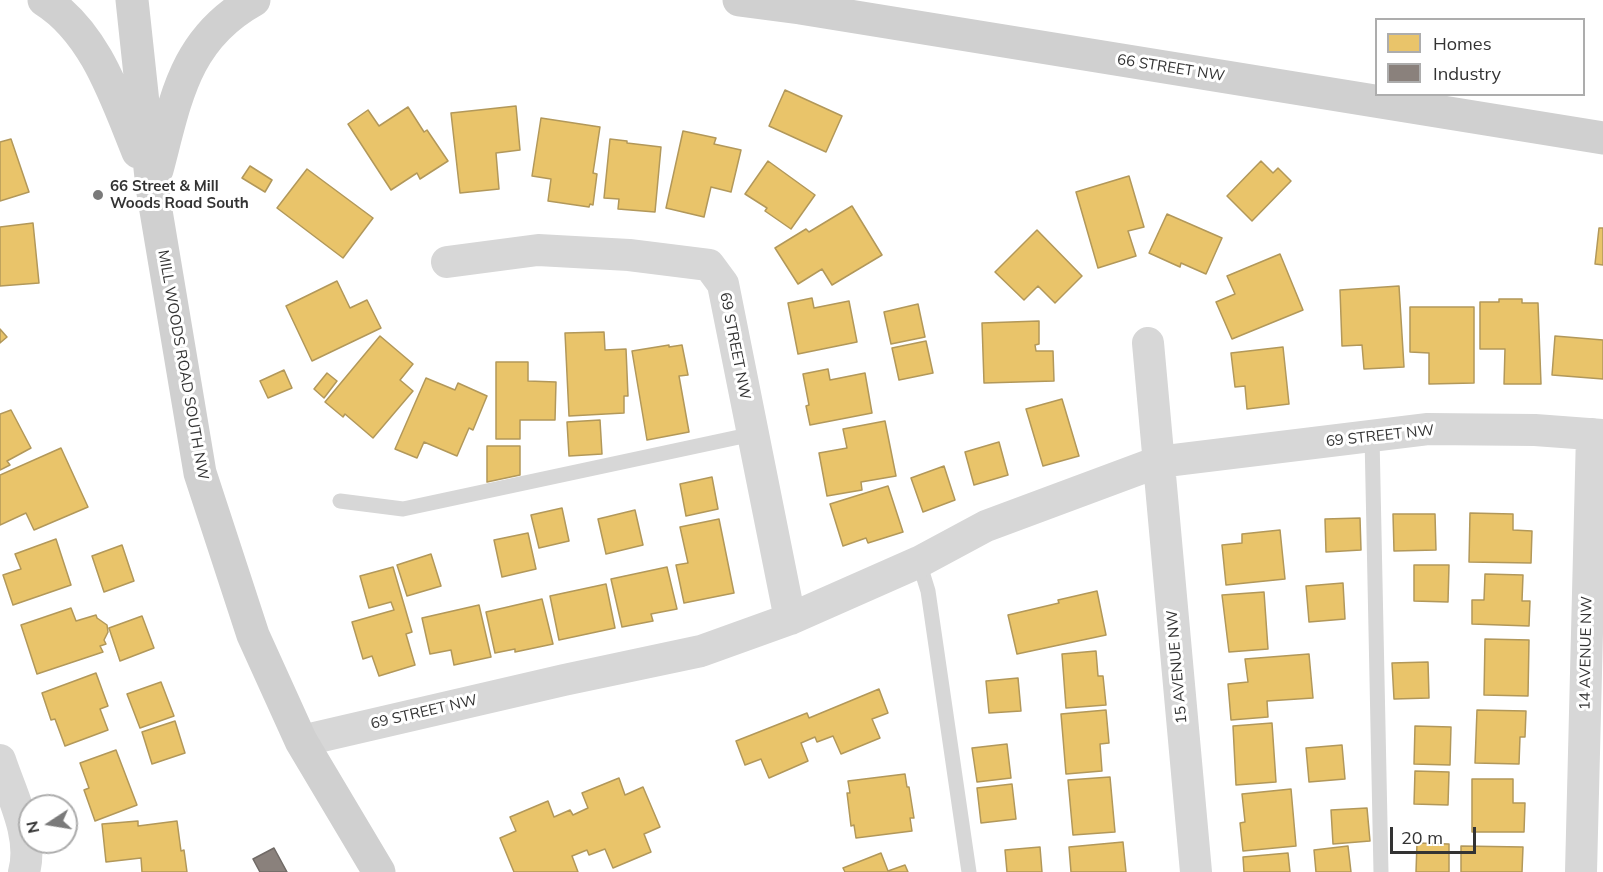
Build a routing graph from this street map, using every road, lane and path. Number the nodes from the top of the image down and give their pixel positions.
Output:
1 (44, 0) edge
2 (132, 0) edge
3 (254, 0) edge
4 (739, 0) edge
5 (1603, 138) edge
6 (152, 187) junction
7 (447, 262) dead end
8 (1148, 343) dead end
9 (753, 434) junction
10 (1597, 435) edge
11 (1372, 436) junction
12 (1158, 462) junction
13 (339, 501) dead end
14 (919, 562) junction
15 (790, 619) junction
16 (301, 741) junction
17 (0, 760) edge
18 (24, 872) edge
19 (379, 872) edge
20 (969, 872) edge
21 (1196, 872) edge
22 (1381, 872) edge
23 (1581, 872) edge

1 - 6 main road
2 - 6 main road, MILL WOODS ROAD SOUTH NW
3 - 6 main road
4 - 5 main road, 66 STREET NW
6 - 16 main road, MILL WOODS ROAD SOUTH NW
7 - 9 street, 69 STREET NW
8 - 12 street
9 - 13 lane
9 - 15 street, 69 STREET NW
10 - 11 street, 69 STREET NW
10 - 23 street, 14 AVENUE NW
11 - 12 street, 69 STREET NW
11 - 22 lane
12 - 14 street, 69 STREET NW
12 - 21 street, 15 AVENUE NW
14 - 15 street, 69 STREET NW
14 - 20 lane
15 - 16 street, 69 STREET NW
16 - 19 main road, MILL WOODS ROAD SOUTH NW
17 - 18 street

